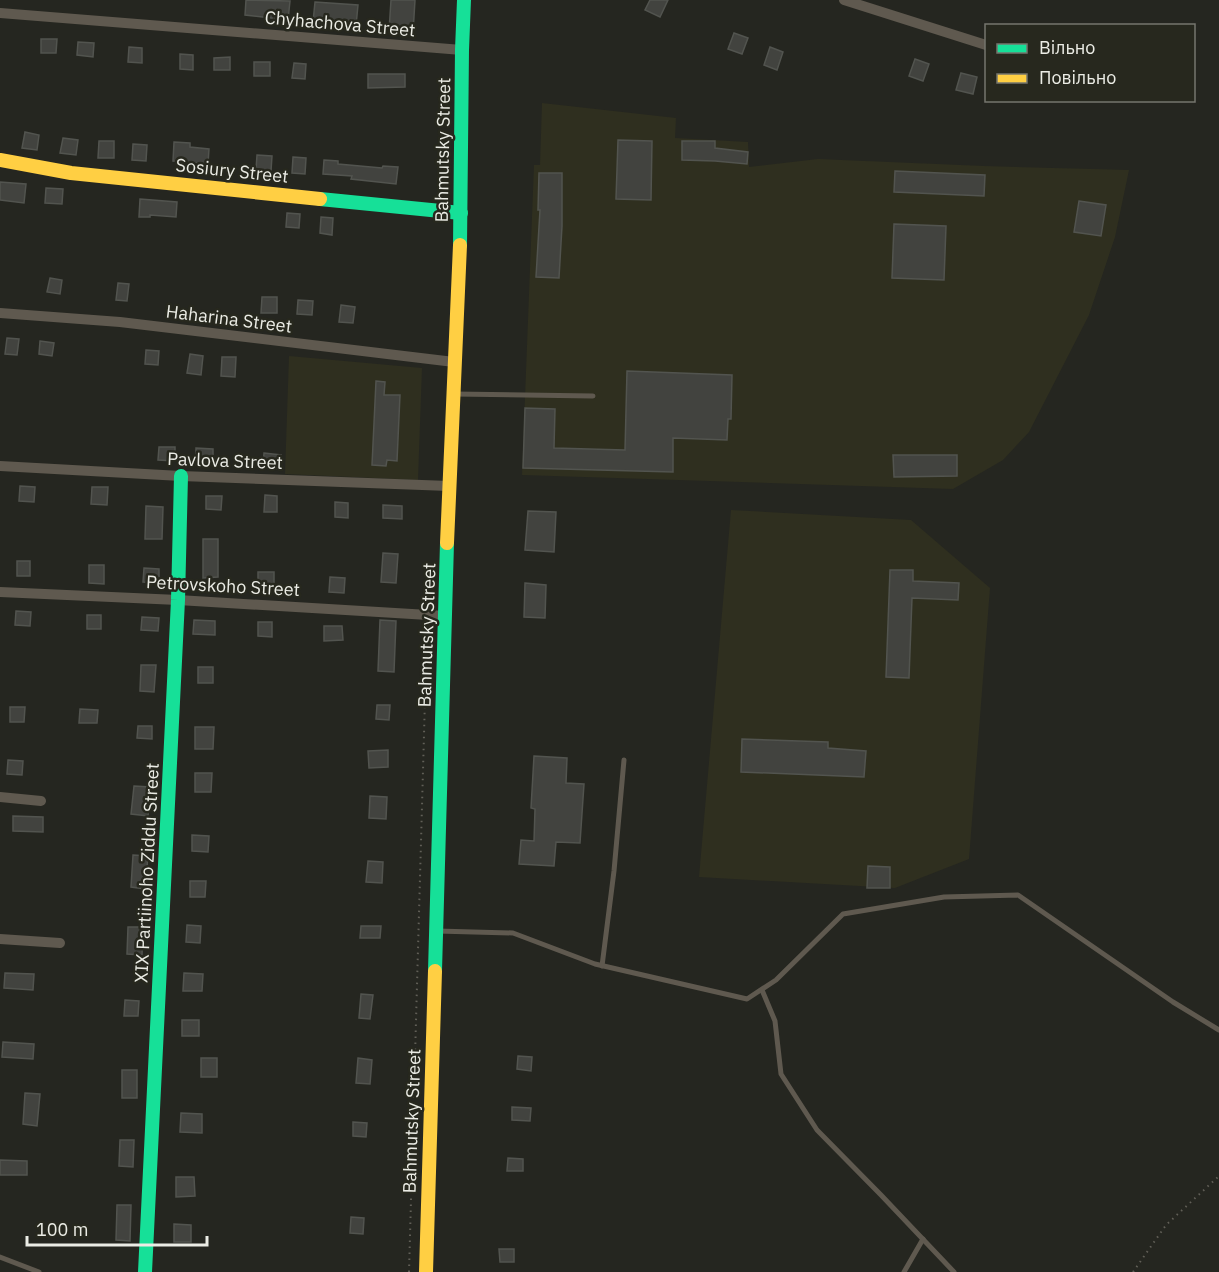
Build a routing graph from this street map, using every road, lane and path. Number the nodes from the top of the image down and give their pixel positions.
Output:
1 (464, 0) edge
2 (844, 0) edge
3 (0, 13) edge
4 (985, 44) edge
5 (462, 50) junction
6 (0, 160) edge
7 (461, 213) junction
8 (0, 313) edge
9 (454, 362) junction
10 (453, 394) junction
11 (593, 396) dead end
12 (0, 466) edge
13 (181, 476) junction
14 (449, 486) junction
15 (0, 592) edge
16 (178, 600) junction
17 (428, 615) junction
18 (445, 616) junction
19 (624, 760) dead end
20 (0, 797) edge
21 (41, 801) dead end
22 (436, 931) junction
23 (0, 939) edge
24 (60, 943) dead end
25 (602, 966) junction
26 (762, 990) junction
27 (1219, 1030) edge
28 (1219, 1176) edge
29 (922, 1239) junction
30 (0, 1257) edge
31 (39, 1272) edge
32 (145, 1272) edge
33 (408, 1272) edge
34 (426, 1272) edge
35 (904, 1272) edge
36 (954, 1272) edge
37 (1133, 1272) edge

1 - 5 main road, Bahmutsky Street
2 - 4 street
3 - 5 street, Chyhachova Street
5 - 7 main road, Bahmutsky Street
6 - 7 main road, Sosiury Street
7 - 9 main road, Bahmutsky Street
8 - 9 street, Haharina Street
9 - 10 main road, Bahmutsky Street
10 - 11 lane
10 - 14 main road, Bahmutsky Street
12 - 13 street, Pavlova Street
13 - 14 street, Pavlova Street
13 - 16 main road, XIX Partiinoho Ziddu Street
14 - 18 main road, Bahmutsky Street
15 - 16 street, Petrovskoho Street
16 - 17 street, Petrovskoho Street
16 - 32 main road, XIX Partiinoho Ziddu Street
17 - 18 street, Petrovskoho Street
17 - 33 path
18 - 22 main road, Bahmutsky Street
19 - 25 lane
20 - 21 street
22 - 25 lane
22 - 34 main road, Bahmutsky Street
23 - 24 street
25 - 26 lane
26 - 27 lane
26 - 29 lane
28 - 37 path
29 - 35 lane
29 - 36 lane
30 - 31 lane

